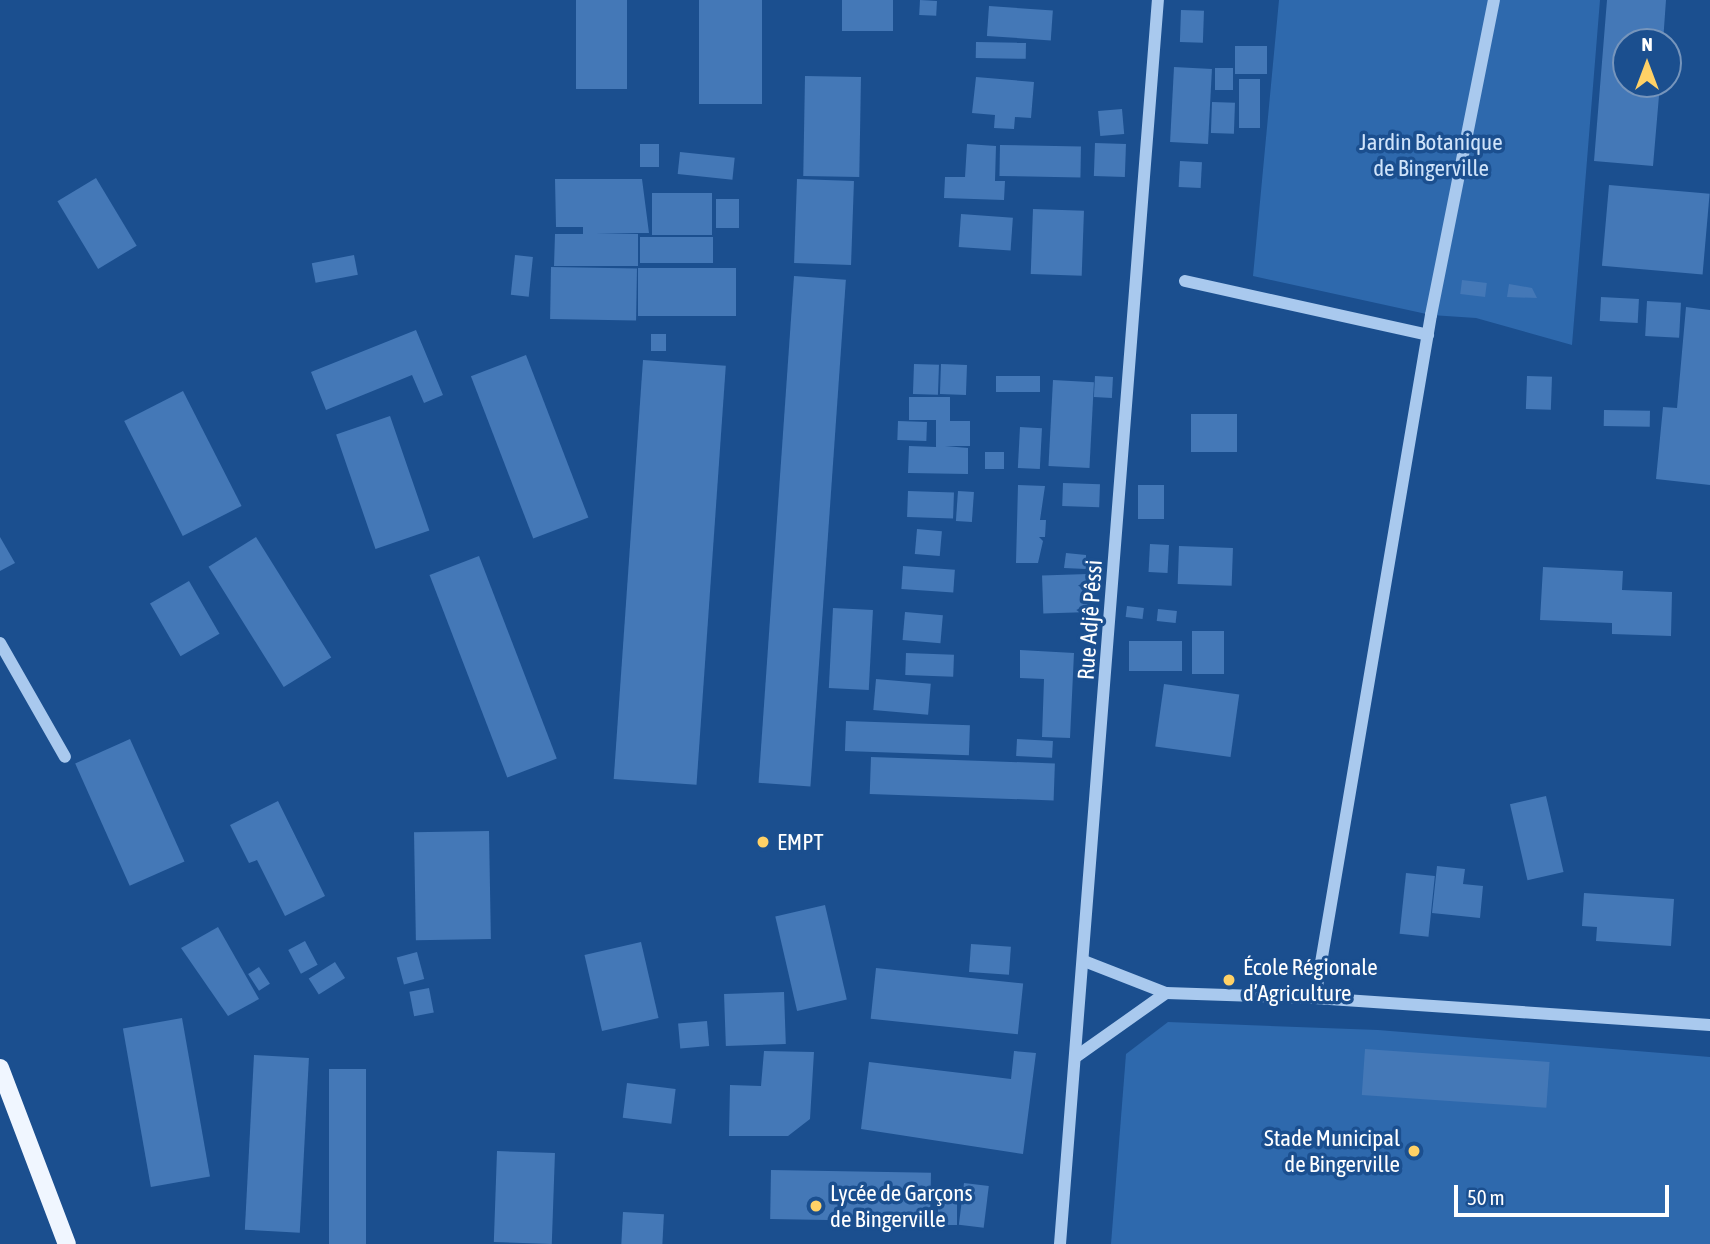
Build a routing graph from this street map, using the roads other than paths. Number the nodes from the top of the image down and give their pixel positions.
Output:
1 (1158, 0) edge
2 (1494, 0) edge
3 (1185, 281) dead end
4 (1427, 335) junction
5 (0, 643) edge
6 (65, 757) dead end
7 (1084, 961) junction
8 (1166, 993) junction
9 (1315, 998) junction
10 (1710, 1025) edge
11 (1077, 1056) junction
12 (0, 1068) edge
13 (67, 1244) edge
14 (1060, 1244) edge

1 - 7 street, Rue Adjê Pêssi
2 - 4 street
3 - 4 street
4 - 9 street
5 - 6 street
7 - 8 street
7 - 11 street, Rue Adjê Pêssi
8 - 9 street
8 - 11 street
9 - 10 street
11 - 14 street, Rue Adjê Pêssi
12 - 13 main road

